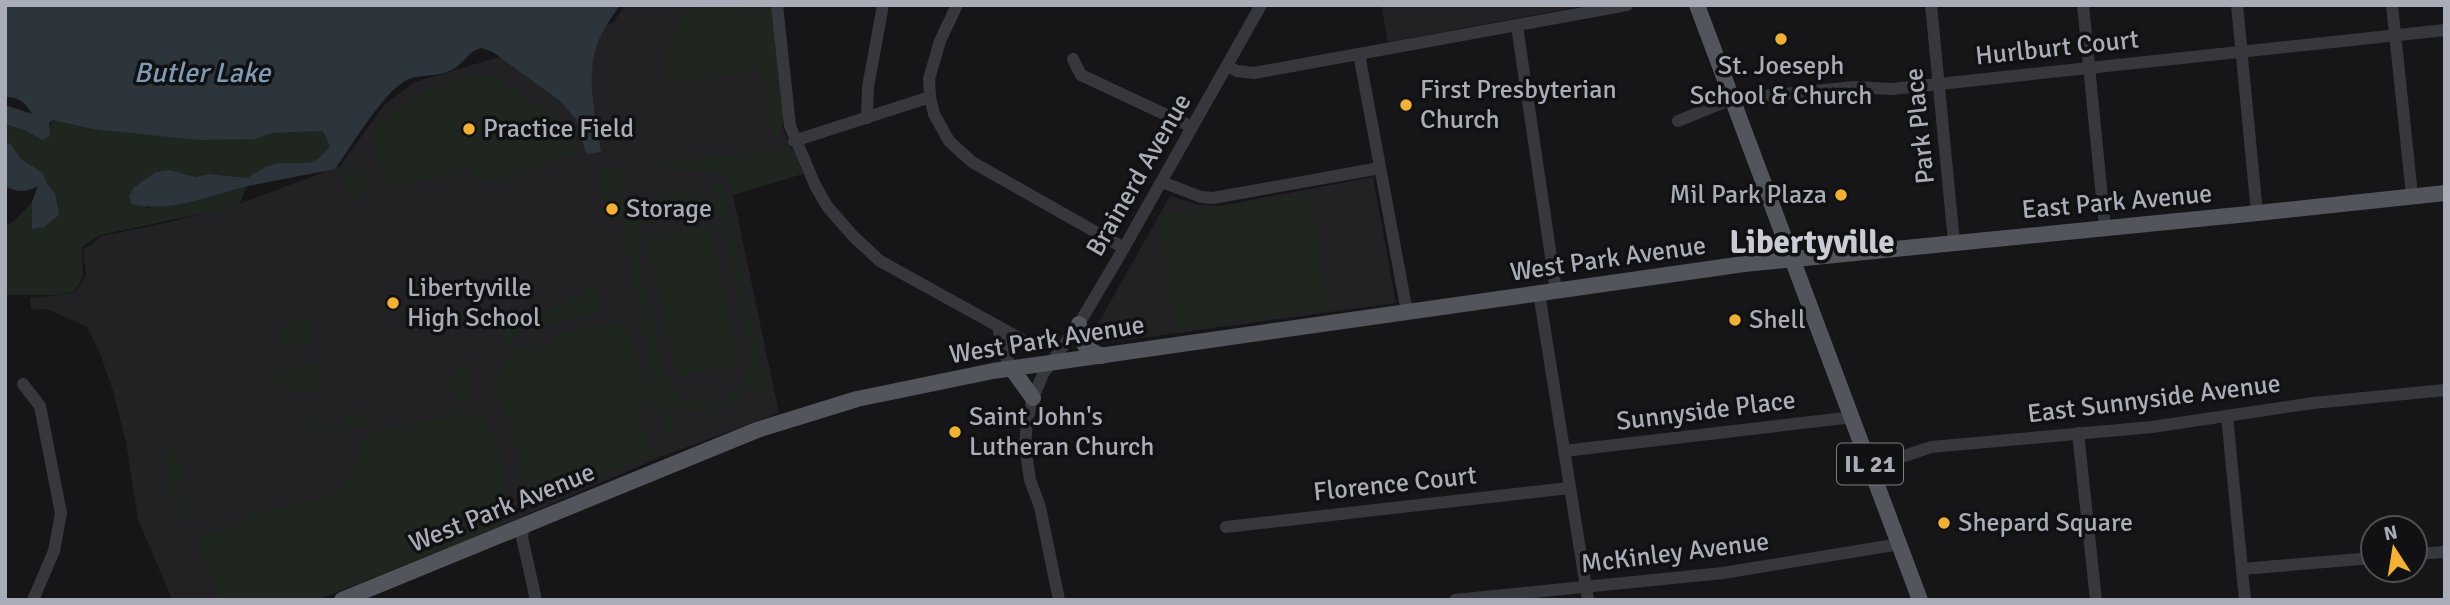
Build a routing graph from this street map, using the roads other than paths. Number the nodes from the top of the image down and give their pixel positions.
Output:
1 (777, 5) edge
2 (883, 5) edge
3 (957, 5) edge
4 (1261, 5) edge
5 (1627, 5) edge
6 (1697, 5) edge
7 (1931, 5) edge
8 (2083, 5) edge
9 (2237, 5) edge
10 (2392, 5) edge
11 (1517, 26) junction
12 (2445, 30) edge
13 (2396, 35) junction
14 (2242, 51) junction
15 (1359, 54) junction
16 (1073, 59) dead end
17 (1227, 66) junction
18 (2090, 68) junction
19 (1939, 84) junction
20 (930, 97) junction
21 (1732, 99) junction
22 (867, 118) junction
23 (1678, 121) dead end
24 (1192, 127) junction
25 (794, 141) junction
26 (1380, 168) junction
27 (1162, 182) junction
28 (2445, 193) edge
29 (2412, 195) junction
30 (2257, 214) junction
31 (2105, 228) junction
32 (1954, 242) junction
33 (1124, 248) junction
34 (1793, 259) junction
35 (1547, 292) junction
36 (1407, 312) junction
37 (1079, 324) junction
38 (998, 326) junction
39 (1023, 340) dead end
40 (1003, 351) junction
41 (1102, 356) junction
42 (1051, 363) junction
43 (1012, 369) junction
44 (993, 371) junction
45 (23, 384) dead end
46 (2445, 390) edge
47 (1033, 398) junction
48 (2227, 416) junction
49 (1853, 417) junction
50 (2078, 433) junction
51 (1564, 451) junction
52 (1871, 467) junction
53 (1569, 488) junction
54 (524, 526) junction
55 (1226, 527) dead end
56 (1900, 544) junction
57 (2359, 559) edge
58 (2242, 569) junction
59 (1587, 593) edge
60 (38, 598) edge
61 (342, 600) edge
62 (536, 600) edge
63 (1059, 600) edge
64 (1455, 600) edge
65 (1920, 600) edge
66 (2096, 600) edge
67 (2245, 600) edge

1 - 25 street
2 - 22 street
3 - 20 street
4 - 17 street, Brainerd Avenue
5 - 11 street
6 - 21 main road, IL 21
7 - 19 street, Park Place
8 - 18 street
9 - 14 street
10 - 13 street
11 - 15 street
11 - 35 street
12 - 13 street, Hurlburt Court
13 - 14 street, Hurlburt Court
13 - 29 street
14 - 18 street, Hurlburt Court
14 - 30 street
15 - 17 street
15 - 26 street
16 - 24 street
17 - 24 street, Brainerd Avenue
18 - 19 street, Hurlburt Court
18 - 31 street
19 - 21 street, Hurlburt Court
19 - 32 street, Park Place
20 - 22 street
20 - 33 street
21 - 23 street, Hurlburt Court
21 - 34 main road, IL 21
22 - 25 street
24 - 27 street, Brainerd Avenue
25 - 38 street
26 - 27 street
26 - 36 street
27 - 33 street, Brainerd Avenue
28 - 29 main road, East Park Avenue
29 - 30 main road, East Park Avenue
30 - 31 main road, East Park Avenue
31 - 32 main road, East Park Avenue
32 - 34 main road, East Park Avenue
33 - 37 street, Brainerd Avenue
34 - 35 main road, West Park Avenue
34 - 49 main road, IL 21
35 - 36 main road, West Park Avenue
35 - 51 street
36 - 41 main road, West Park Avenue
37 - 41 main road
37 - 42 street, Brainerd Avenue
38 - 39 street
38 - 40 street
40 - 43 street
40 - 44 street
41 - 42 main road, West Park Avenue
42 - 43 main road, West Park Avenue
42 - 47 street, Brainerd Avenue
43 - 44 main road, West Park Avenue
43 - 47 main road
44 - 54 main road, West Park Avenue
45 - 60 street
46 - 48 street, East Sunnyside Avenue
47 - 63 street, Brainerd Avenue
48 - 50 street, East Sunnyside Avenue
48 - 58 street
49 - 51 street, Sunnyside Place
49 - 52 main road, IL 21
50 - 52 street, East Sunnyside Avenue
50 - 66 street
51 - 53 street
52 - 56 main road, IL 21
53 - 55 street, Florence Court
53 - 59 street
54 - 61 main road, West Park Avenue
54 - 62 street
56 - 59 street, McKinley Avenue
56 - 65 main road, IL 21
57 - 58 street
58 - 67 street
59 - 64 street, McKinley Avenue

